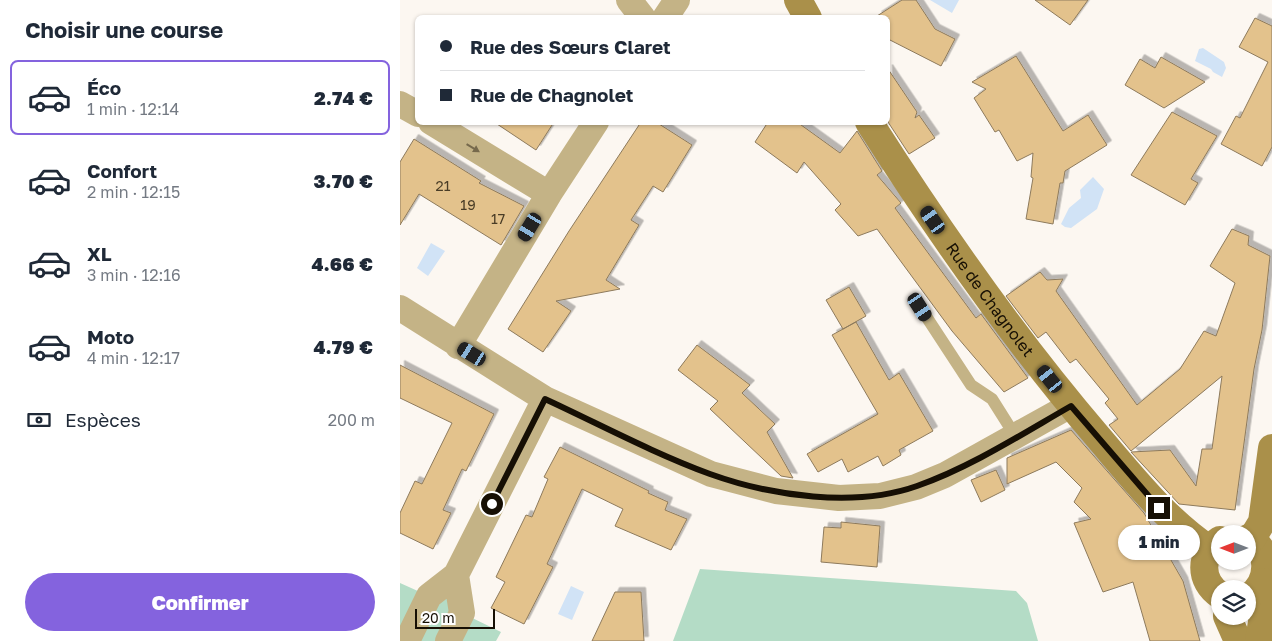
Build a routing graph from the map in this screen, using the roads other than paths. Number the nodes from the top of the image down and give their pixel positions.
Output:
1 (629, 0) edge
2 (677, 0) edge
3 (798, 0) edge
4 (641, 15) edge
5 (667, 15) edge
6 (806, 15) edge
7 (400, 104) edge
8 (415, 112) edge
9 (436, 125) edge
10 (594, 125) edge
11 (871, 125) edge
12 (550, 194) junction
13 (920, 307) dead end
14 (400, 308) edge
15 (458, 346) junction
16 (545, 399) junction
17 (1071, 406) junction
18 (1016, 437) junction
19 (1272, 448) edge
20 (1256, 530) edge
21 (1211, 543) edge
22 (1256, 544) edge
23 (1211, 550) edge
24 (456, 574) junction
25 (1211, 586) edge
26 (1256, 590) edge
27 (1231, 625) edge
28 (407, 641) edge
29 (448, 641) edge
30 (1238, 641) edge
31 (1259, 641) edge

1 - 4 street
2 - 5 street
3 - 6 street
7 - 8 street
9 -> 12 street
10 - 12 street
11 - 17 street, Rue de Chagnolet
12 - 15 street
13 - 18 lane
14 - 15 street
15 - 16 street
16 - 18 street
16 - 24 street
17 - 18 street
17 - 21 street, Rue de Chagnolet
19 - 20 street
22 - 26 street
23 - 25 street
24 - 28 street
24 - 29 street
26 - 31 street
27 - 30 street

